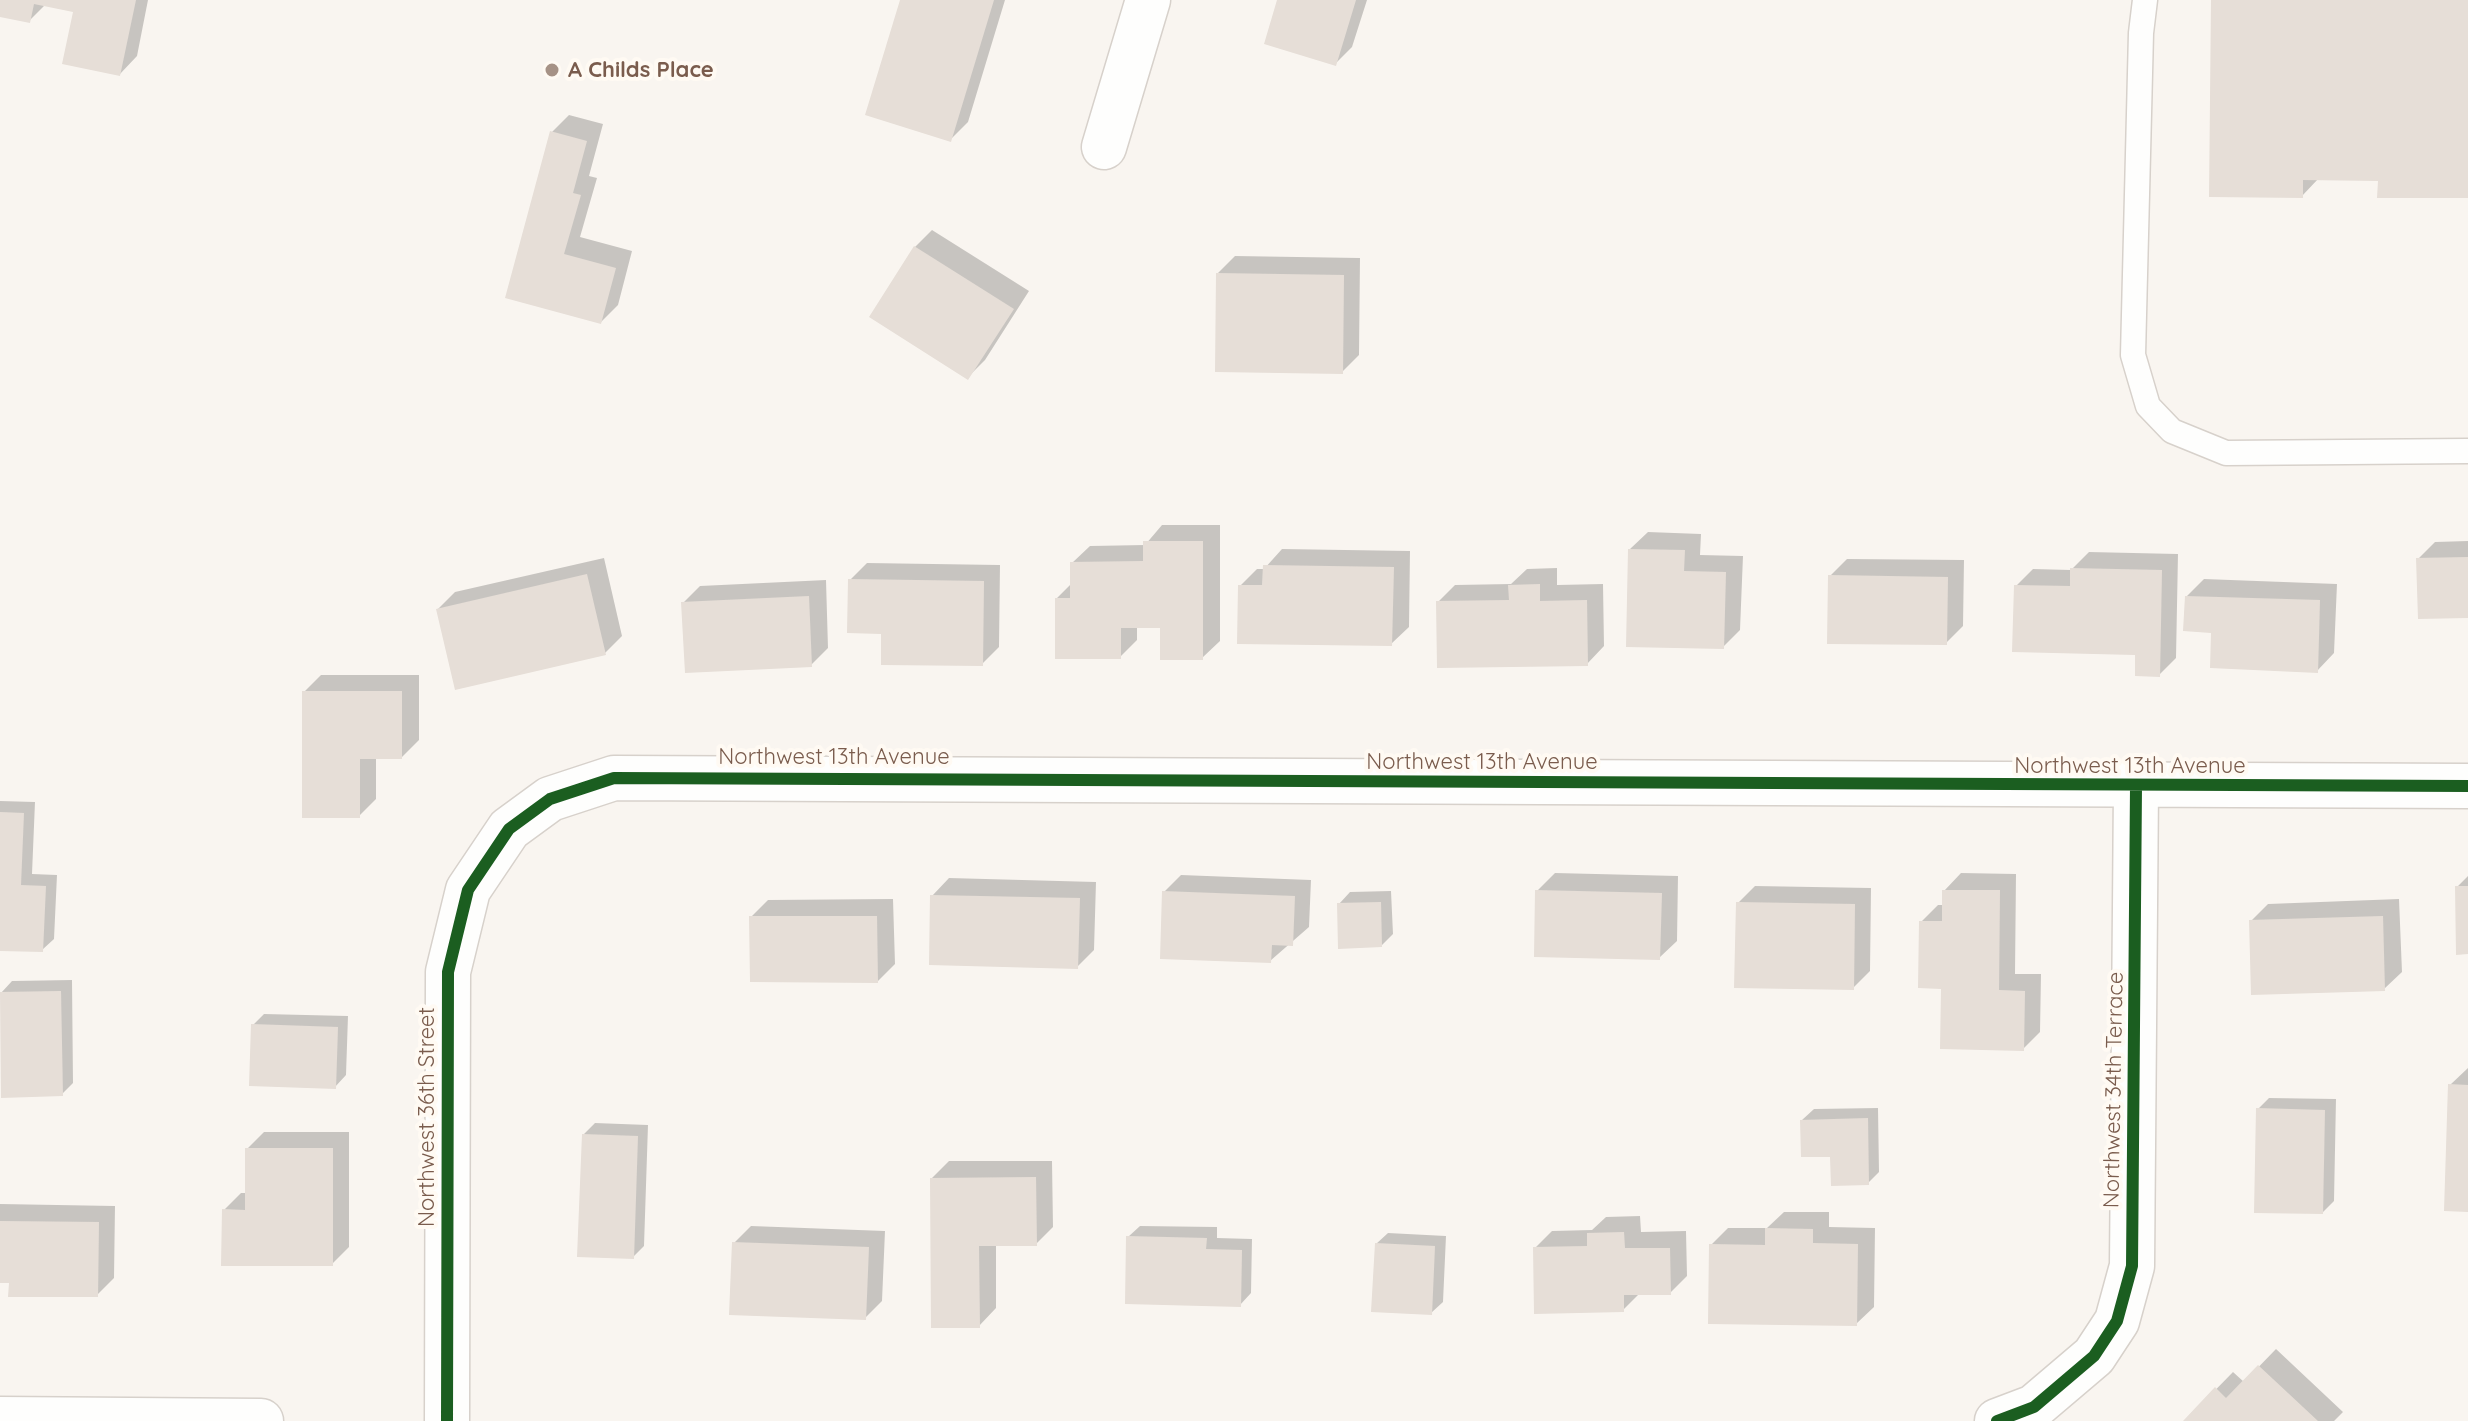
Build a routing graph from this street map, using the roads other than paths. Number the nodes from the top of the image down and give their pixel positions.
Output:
1 (1148, 0) edge
2 (2145, 0) edge
3 (1104, 147) dead end
4 (2468, 451) edge
5 (2468, 786) edge
6 (2136, 787) junction
7 (509, 829) joint
8 (0, 1419) edge
9 (261, 1421) edge
10 (447, 1421) edge
11 (1997, 1421) edge

1 - 3 street
2 - 4 lane
5 - 6 street, Northwest 13th Avenue
6 - 7 street, Northwest 13th Avenue
6 - 11 street, Northwest 34th Terrace
7 - 10 street, Northwest 36th Street
8 - 9 street

